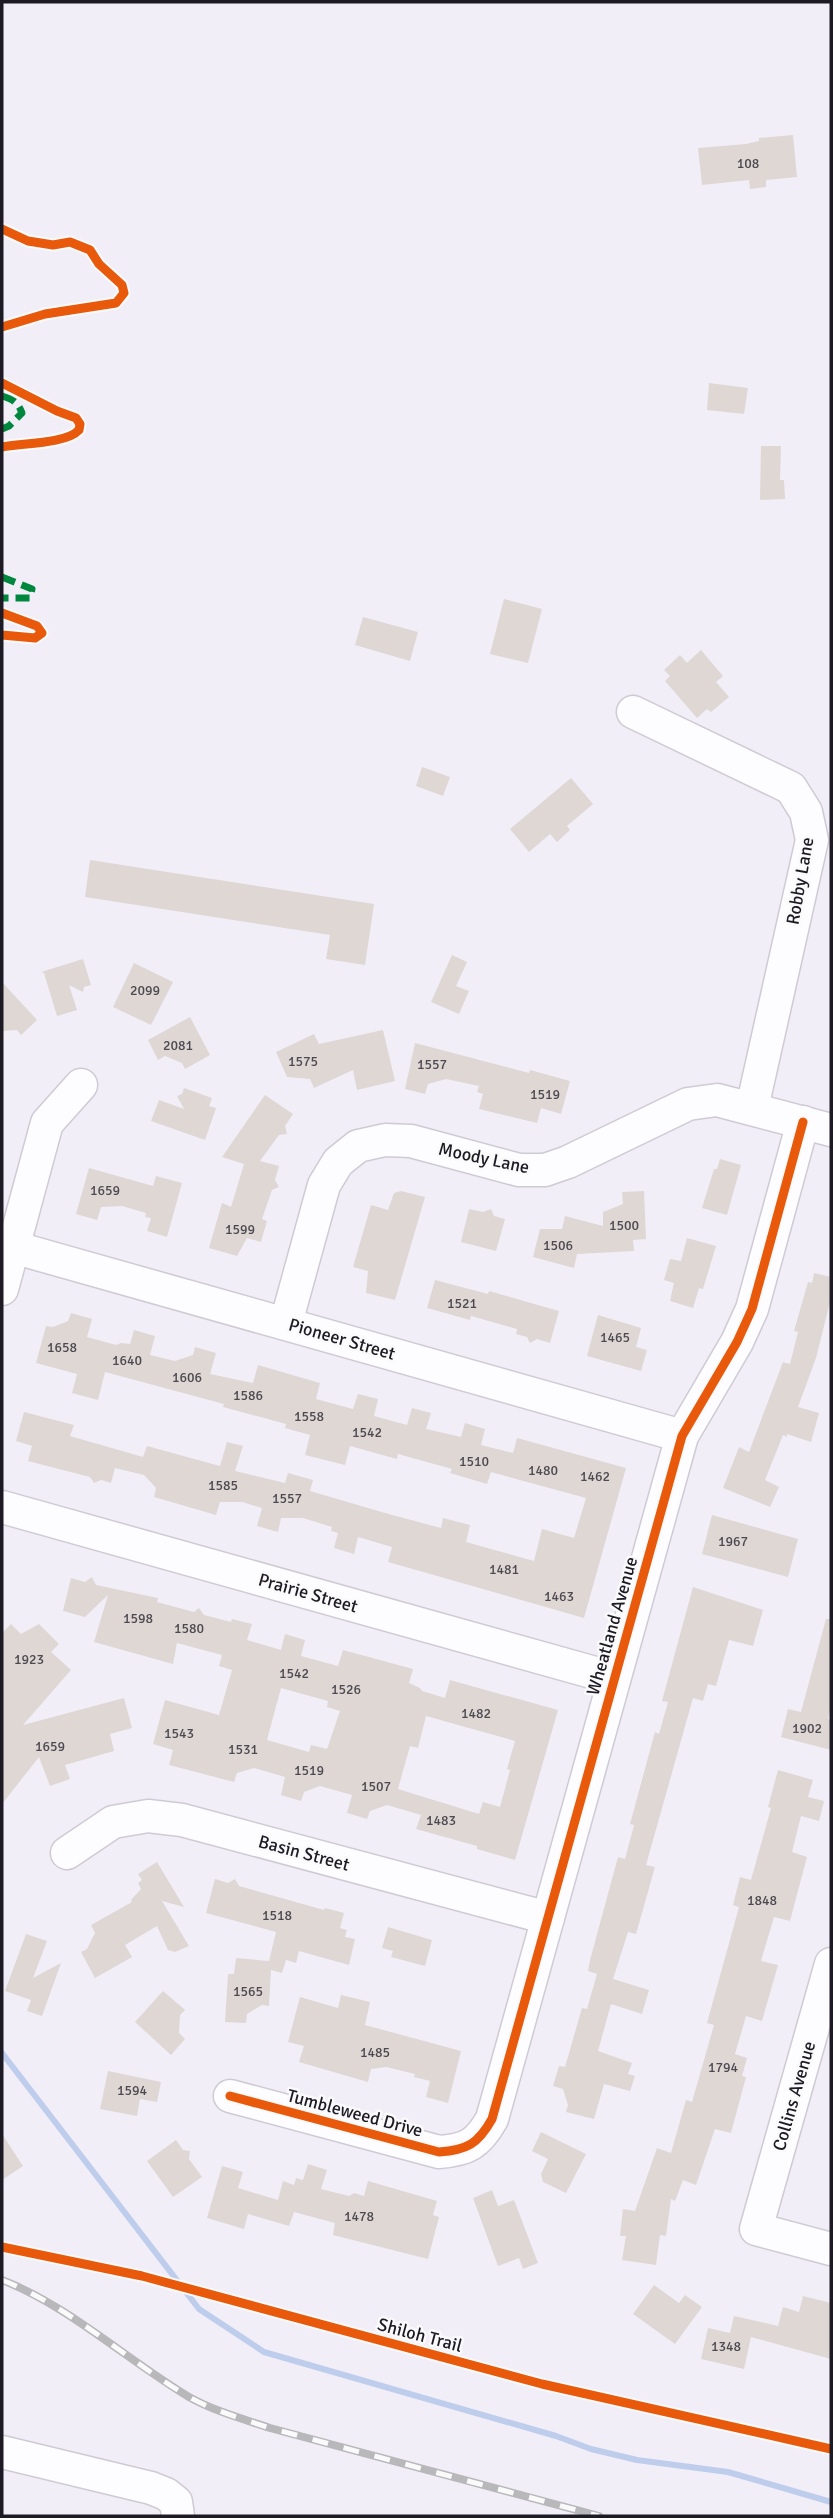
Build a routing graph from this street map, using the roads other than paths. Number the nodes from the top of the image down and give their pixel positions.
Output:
1 (633, 712) dead end
2 (81, 1085) dead end
3 (752, 1108) junction
4 (817, 1126) edge
5 (7, 1245) edge
6 (2, 1289) edge
7 (286, 1323) junction
8 (682, 1436) junction
9 (2, 1507) edge
10 (613, 1678) junction
11 (67, 1853) dead end
12 (548, 1918) junction
13 (831, 1964) edge
14 (230, 2096) dead end
15 (472, 2145) joint
16 (831, 2249) edge
17 (2, 2452) edge
18 (178, 2516) edge

1 - 3 street, Robby Lane
2 - 5 street
3 - 4 street, Moody Lane
3 - 7 street, Moody Lane
4 - 8 street, Wheatland Avenue
5 - 6 street
5 - 7 street, Pioneer Street
7 - 8 street, Pioneer Street
8 - 10 street, Wheatland Avenue
9 - 10 street, Prairie Street
10 - 12 street, Wheatland Avenue
11 - 12 street, Basin Street
12 - 15 street, Wheatland Avenue
13 - 16 street, Collins Avenue
14 - 15 street, Tumbleweed Drive
17 - 18 street

